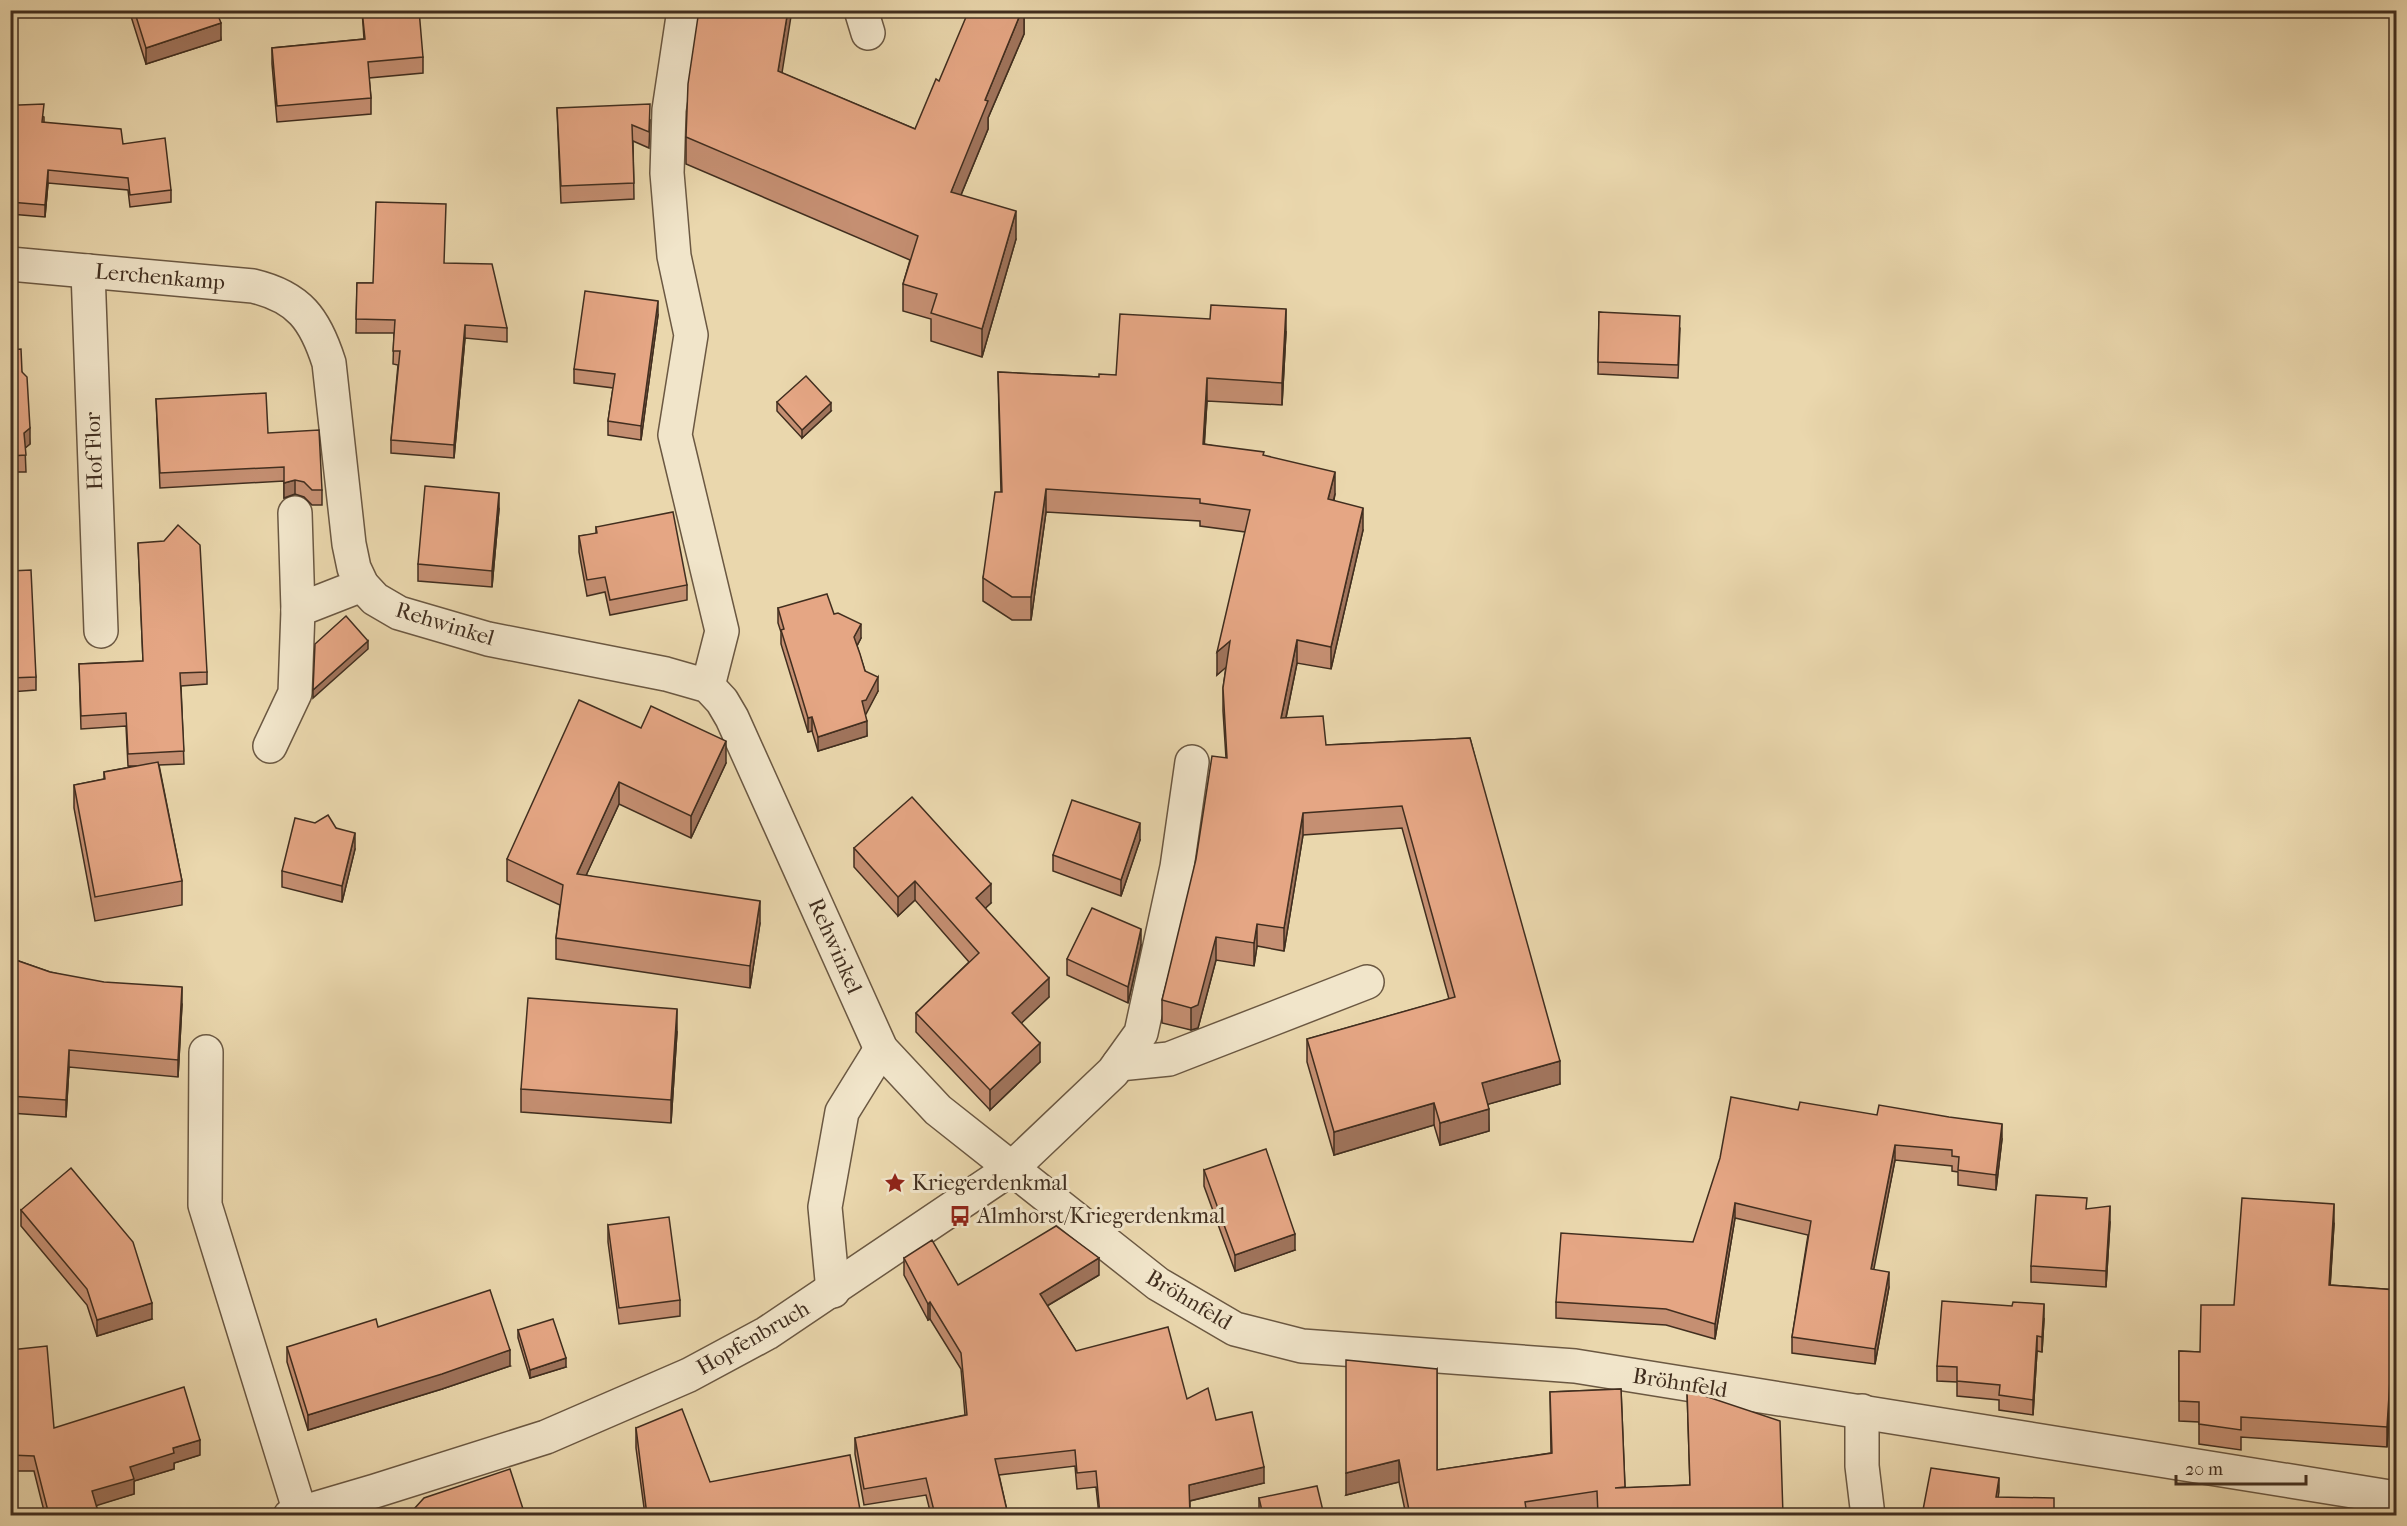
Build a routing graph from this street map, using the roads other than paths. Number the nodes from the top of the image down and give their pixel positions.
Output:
1 (684, 10) edge
2 (10, 264) edge
3 (88, 271) junction
4 (302, 311) joint
5 (295, 513) dead end
6 (362, 585) junction
7 (298, 610) junction
8 (101, 631) dead end
9 (708, 686) junction
10 (270, 747) dead end
11 (1192, 762) dead end
12 (1367, 982) dead end
13 (881, 1049) junction
14 (206, 1052) dead end
15 (1119, 1064) junction
16 (1012, 1168) junction
17 (833, 1291) junction
18 (1862, 1411) junction
19 (2397, 1498) edge
20 (379, 1503) edge
21 (295, 1514) edge
22 (1868, 1515) edge

1 - 9 street
2 - 3 street, Lerchenkamp
3 - 4 street, Lerchenkamp
3 - 8 street, Hof Flor
4 - 6 street, Rehwinkel
5 - 7 street
6 - 7 street
6 - 9 street, Rehwinkel
7 - 10 street
9 - 13 street, Rehwinkel
11 - 15 street, Hopfenbruch
12 - 15 street
13 - 16 street, Rehwinkel
13 - 17 street
14 - 21 street
15 - 16 street, Hopfenbruch
16 - 17 street, Hopfenbruch
16 - 18 street, Bröhnfeld
17 - 20 street, Hopfenbruch
18 - 19 street, Bröhnfeld
18 - 22 street
20 - 21 street, Hopfenbruch

